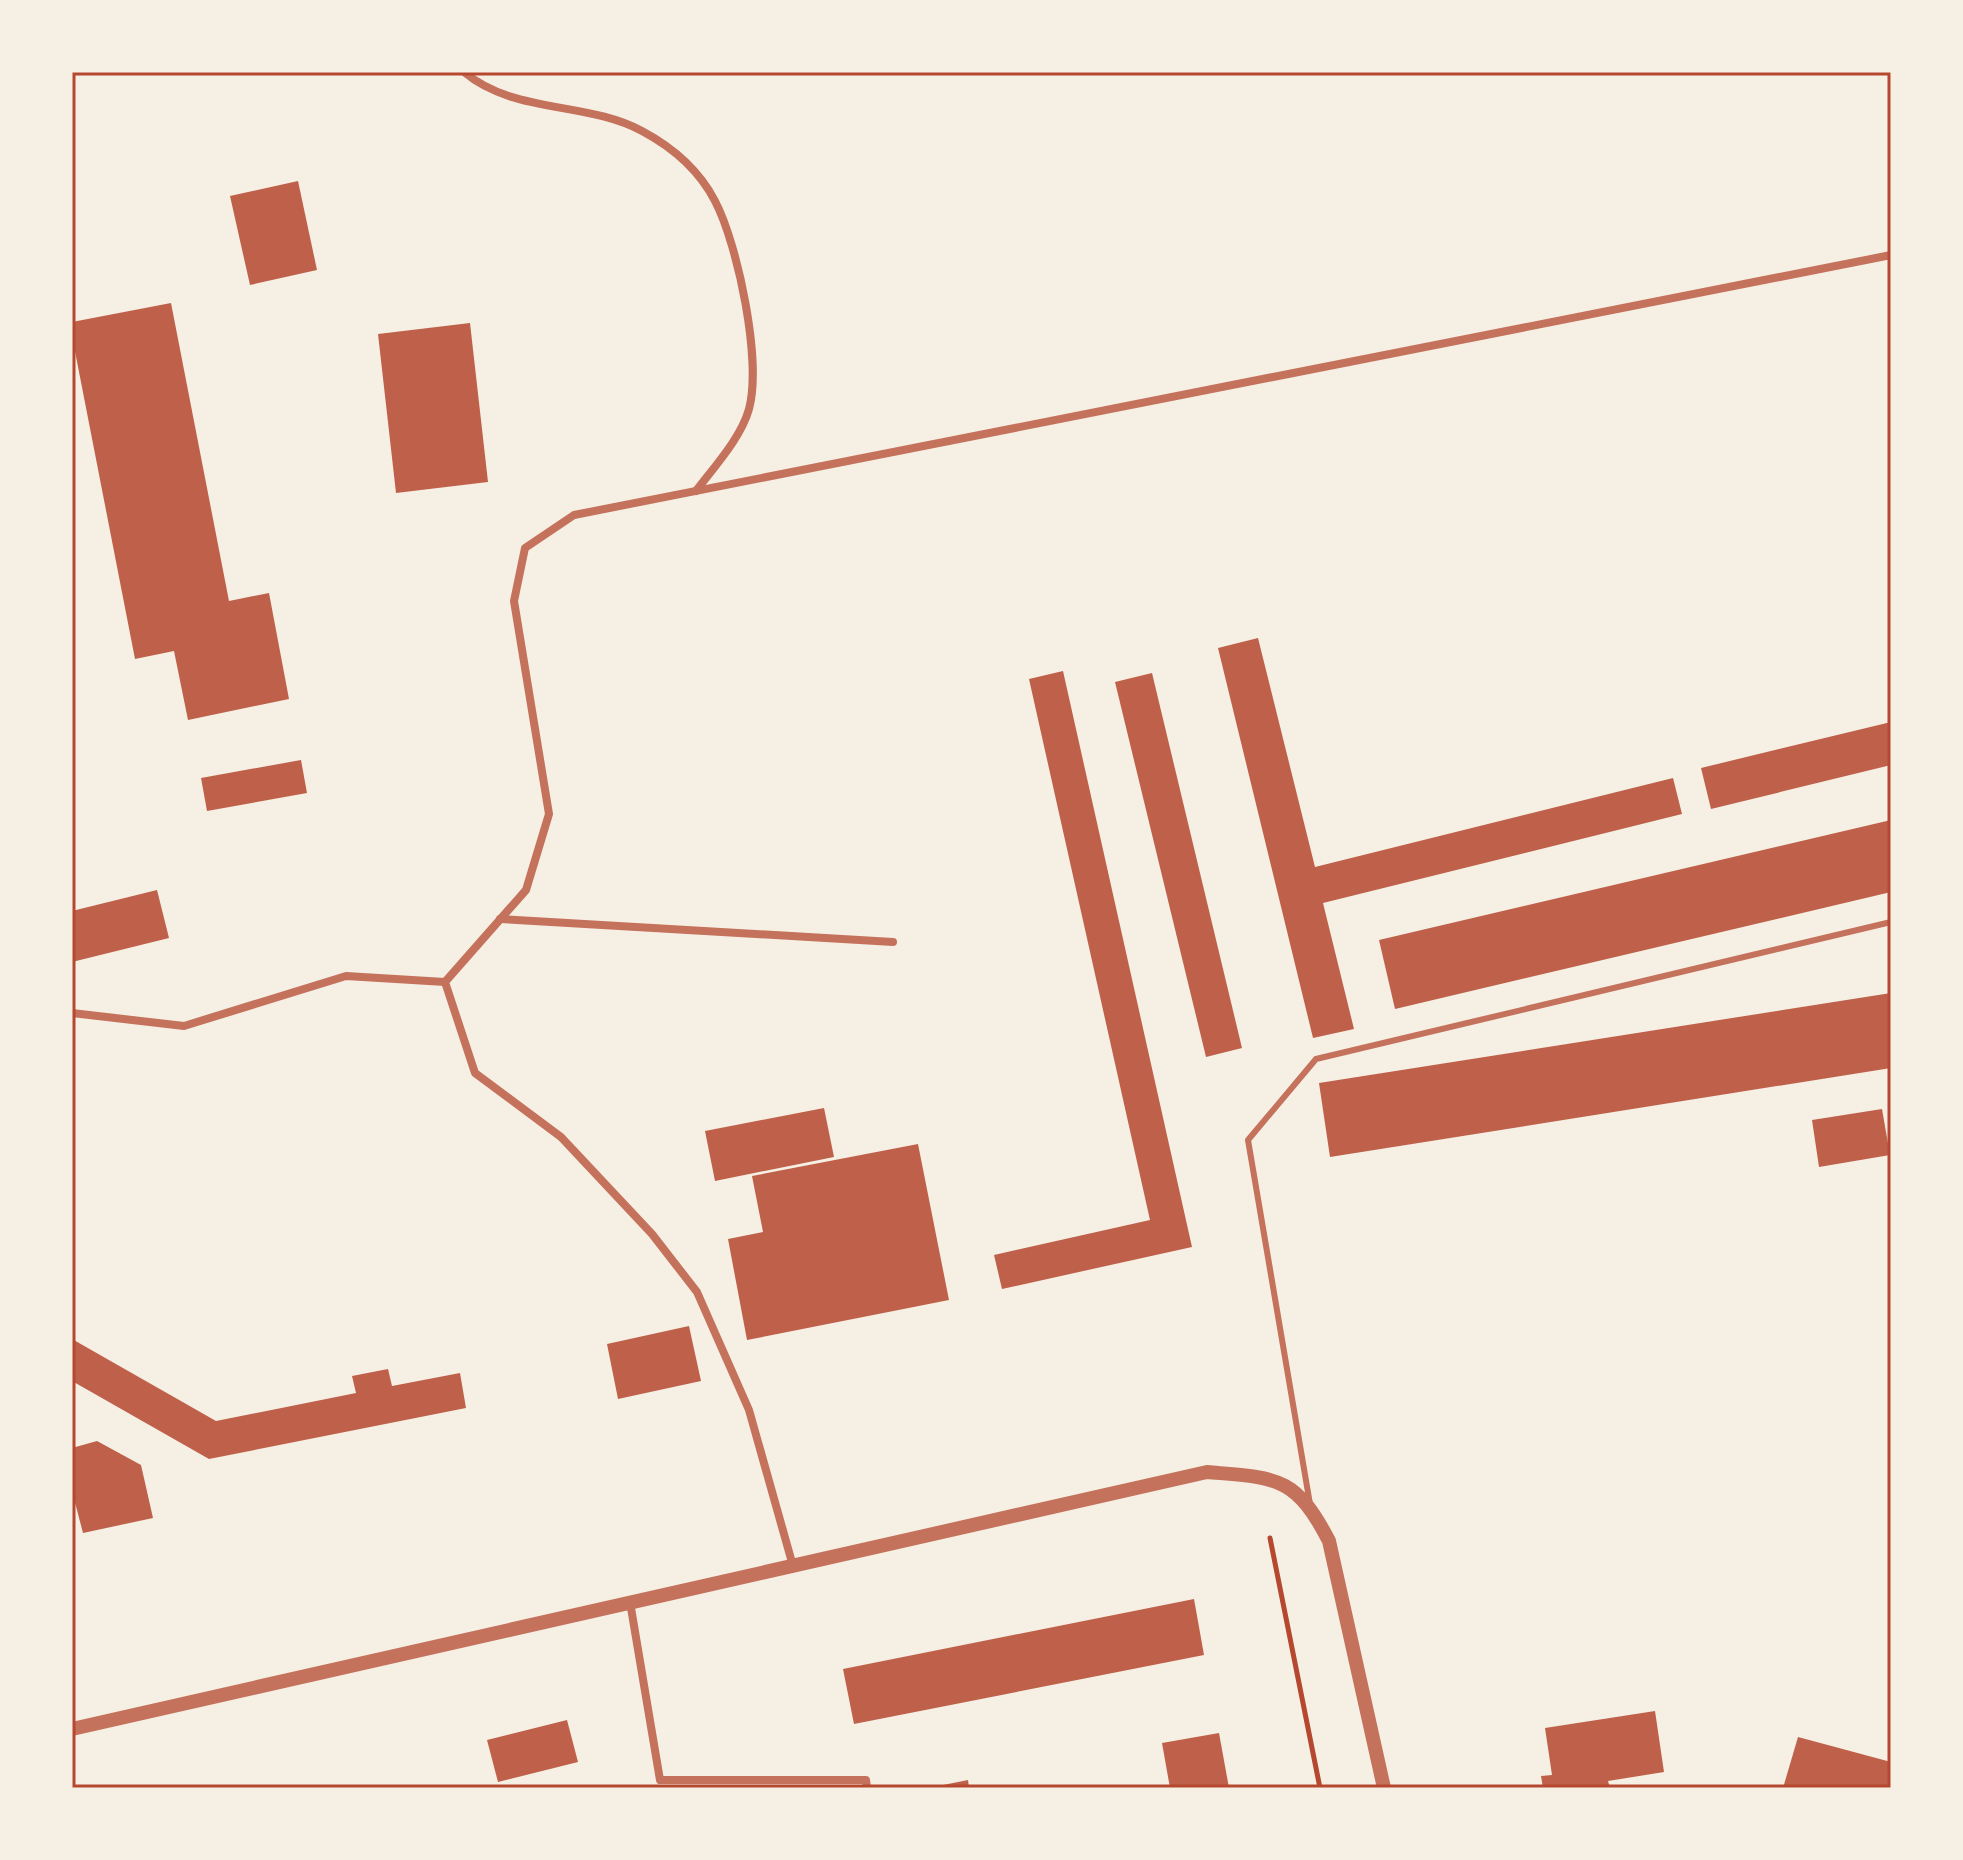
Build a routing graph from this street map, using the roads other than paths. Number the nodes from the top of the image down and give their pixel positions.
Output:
1 (464, 72) edge
2 (1891, 255) edge
3 (696, 491) junction
4 (500, 919) junction
5 (1891, 922) edge
6 (893, 942) dead end
7 (445, 982) junction
8 (72, 1013) edge
9 (1310, 1504) junction
10 (793, 1566) junction
11 (630, 1602) junction
12 (72, 1729) edge
13 (867, 1788) edge
14 (1384, 1788) edge

1 - 3 street
2 - 3 street
3 - 4 street
4 - 6 street
4 - 7 street
5 - 9 lane
7 - 8 street
7 - 10 street
9 - 10 street
9 - 14 street
10 - 11 street
11 - 12 street
11 - 13 street

